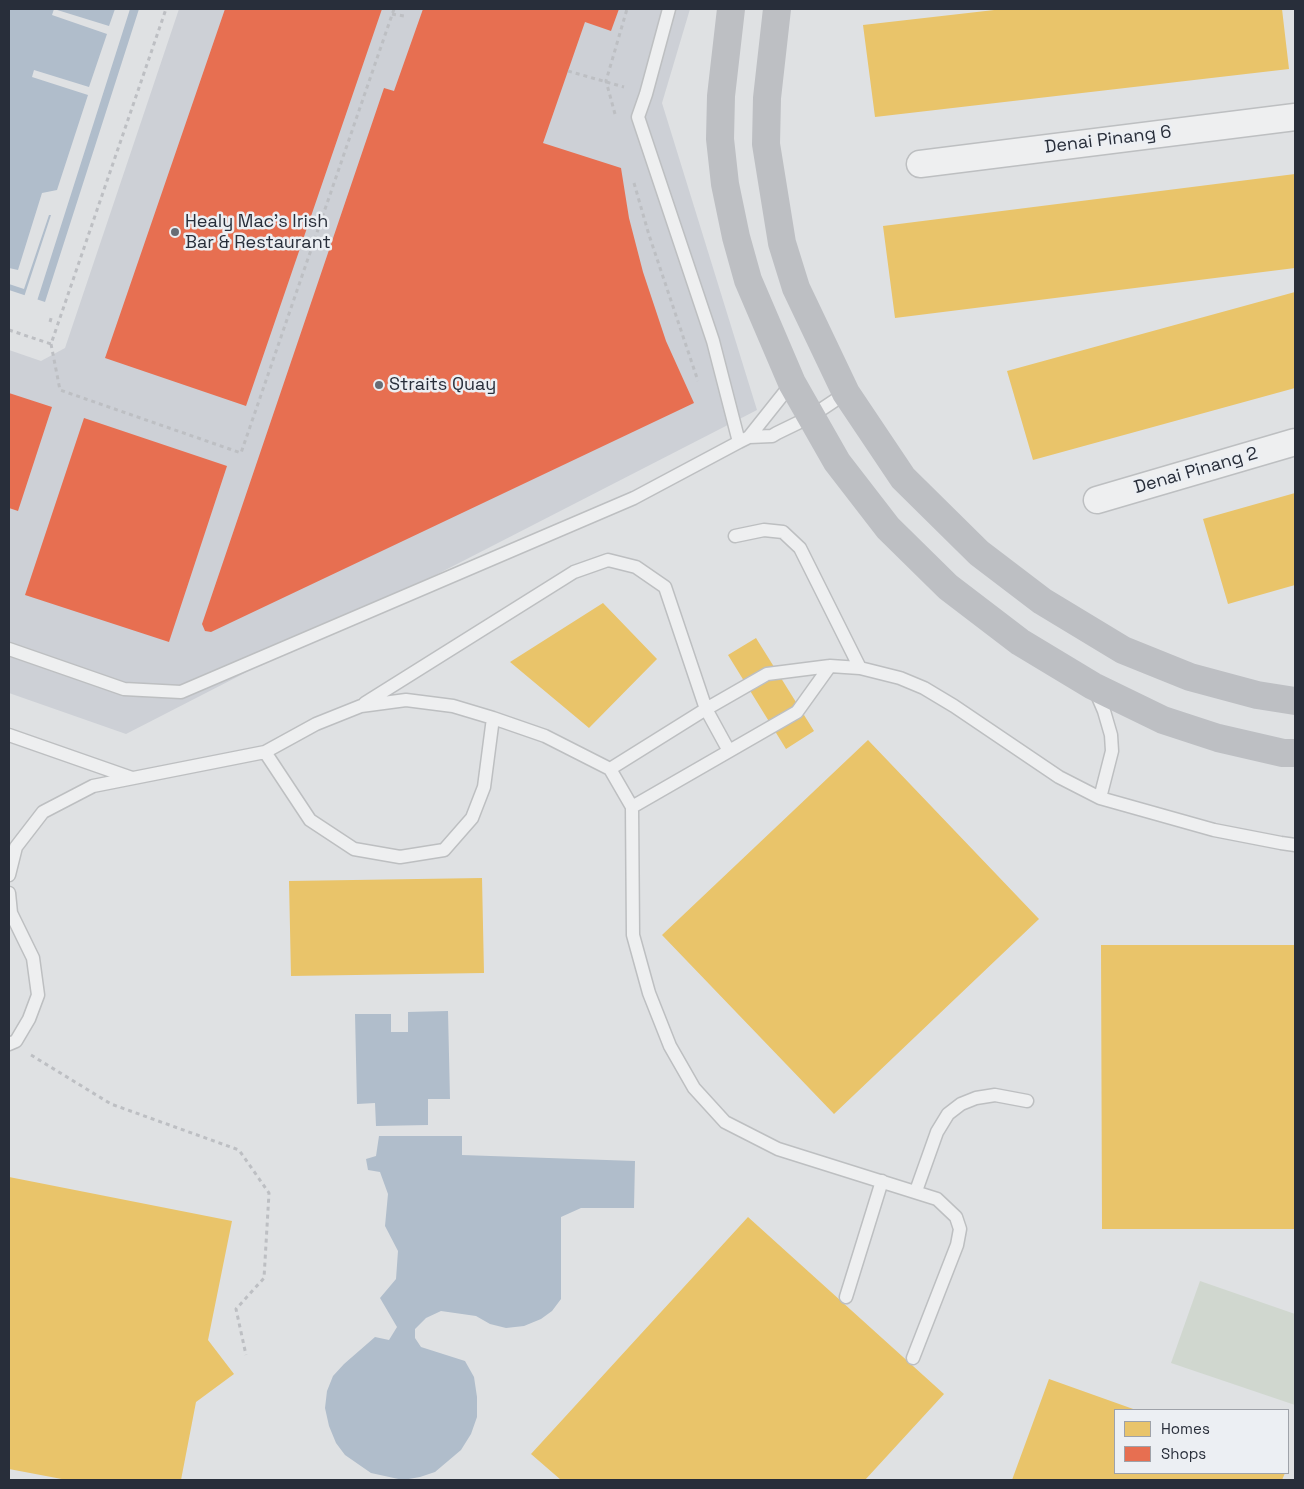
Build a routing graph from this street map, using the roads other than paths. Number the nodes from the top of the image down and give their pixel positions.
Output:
1 (669, 9) edge
2 (731, 9) edge
3 (777, 9) edge
4 (1295, 117) edge
5 (920, 164) dead end
6 (792, 383) junction
7 (846, 393) junction
8 (810, 417) junction
9 (744, 440) junction
10 (1295, 442) edge
11 (1097, 500) dead end
12 (735, 536) dead end
13 (9, 649) edge
14 (830, 666) junction
15 (860, 668) junction
16 (1093, 686) junction
17 (1295, 701) edge
18 (360, 706) junction
19 (706, 709) junction
20 (493, 718) junction
21 (9, 735) edge
22 (729, 751) junction
23 (265, 752) junction
24 (1295, 753) edge
25 (610, 769) junction
26 (132, 778) junction
27 (1100, 798) junction
28 (632, 808) junction
29 (1295, 845) edge
30 (9, 875) edge
31 (9, 893) edge
32 (12, 1042) edge
33 (1027, 1101) dead end
34 (882, 1181) junction
35 (916, 1191) junction
36 (846, 1297) dead end
37 (913, 1358) dead end

1 - 9 lane
2 - 6 main road
3 - 7 main road
4 - 5 street, Denai Pinang 6
6 - 8 main road
6 - 9 lane
7 - 8 lane
7 - 17 main road
8 - 9 lane
8 - 16 main road
9 - 13 lane
10 - 11 street, Denai Pinang 2
12 - 15 lane
14 - 15 lane
14 - 19 lane
14 - 22 lane
15 - 27 lane
16 - 24 main road
16 - 27 lane
18 - 19 lane
18 - 20 lane
18 - 23 lane
19 - 22 lane
19 - 25 lane
20 - 23 lane
20 - 25 lane
21 - 26 lane
22 - 28 lane
23 - 26 lane
25 - 28 lane
26 - 30 lane
27 - 29 lane
28 - 34 lane
31 - 32 lane
33 - 35 lane
34 - 35 lane
34 - 36 lane
35 - 37 lane

